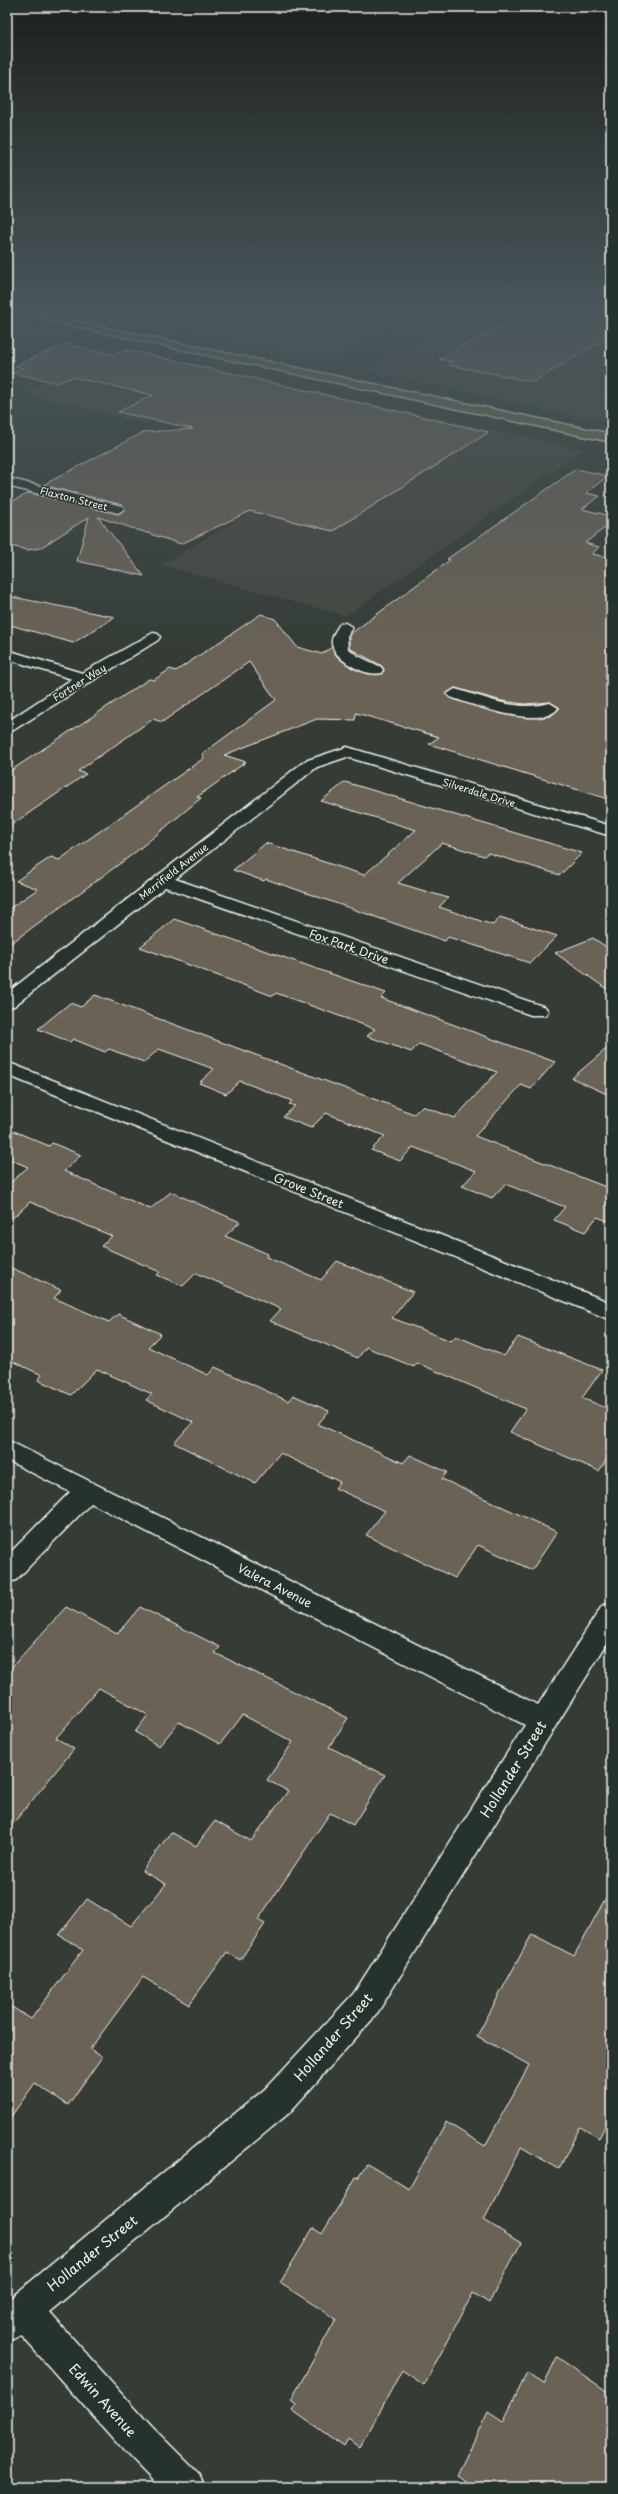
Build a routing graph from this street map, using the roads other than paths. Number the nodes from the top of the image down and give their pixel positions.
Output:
1 (543, 423) edge
2 (611, 438) edge
3 (7, 482) edge
4 (118, 509) dead end
5 (344, 627) dead end
6 (153, 637) dead end
7 (7, 654) edge
8 (376, 670) dead end
9 (84, 678) junction
10 (455, 694) dead end
11 (550, 708) dead end
12 (7, 729) edge
13 (346, 752) joint
14 (611, 832) edge
15 (161, 880) junction
16 (7, 1002) edge
17 (538, 1011) dead end
18 (7, 1068) edge
19 (611, 1312) edge
20 (7, 1449) edge
21 (87, 1491) junction
22 (7, 1573) edge
23 (611, 1614) edge
24 (543, 1721) junction
25 (15, 2317) edge
26 (186, 2487) edge

1 - 2 main road
3 - 4 street, Flaxton Street
5 - 8 street
6 - 9 street, Fortner Way
7 - 9 street
9 - 12 street, Fortner Way
10 - 11 street
13 - 14 street, Silverdale Drive
13 - 15 street, Merrifield Avenue
15 - 16 street, Merrifield Avenue
15 - 17 street, Fox Park Drive
18 - 19 street, Grove Street
20 - 21 street, Valera Avenue
21 - 22 street
21 - 24 street, Valera Avenue
23 - 24 street, Hollander Street
24 - 25 street, Hollander Street
25 - 26 street, Edwin Avenue

